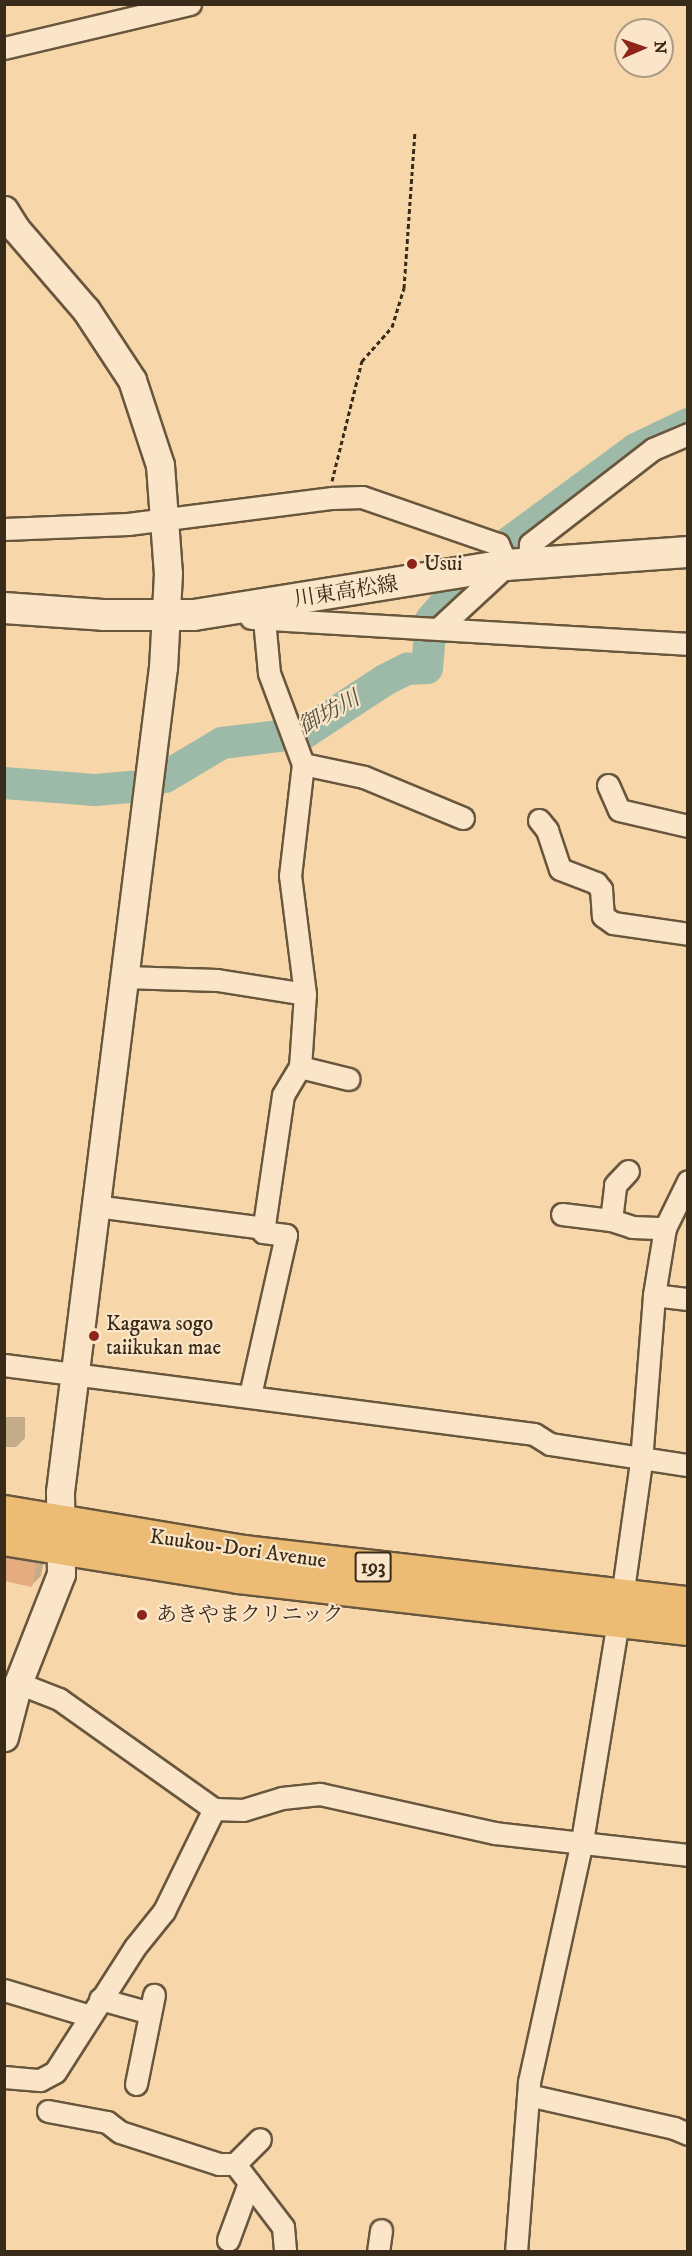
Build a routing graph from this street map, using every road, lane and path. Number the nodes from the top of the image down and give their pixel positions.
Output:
1 (190, 4) edge
2 (4, 48) edge
3 (415, 132) dead end
4 (4, 210) edge
5 (687, 434) edge
6 (332, 498) junction
7 (166, 517) junction
8 (4, 529) edge
9 (687, 552) edge
10 (518, 564) junction
11 (4, 608) edge
12 (194, 615) junction
13 (164, 616) junction
14 (264, 619) junction
15 (440, 627) junction
16 (687, 644) edge
17 (303, 764) junction
18 (608, 785) dead end
19 (463, 818) dead end
20 (539, 820) dead end
21 (687, 825) edge
22 (687, 934) edge
23 (124, 976) junction
24 (305, 994) junction
25 (300, 1067) junction
26 (349, 1079) dead end
27 (628, 1170) dead end
28 (687, 1181) edge
29 (95, 1206) junction
30 (562, 1214) dead end
31 (611, 1220) junction
32 (264, 1228) junction
33 (665, 1228) junction
34 (654, 1295) junction
35 (687, 1299) edge
36 (4, 1365) edge
37 (74, 1375) junction
38 (250, 1395) junction
39 (641, 1461) junction
40 (687, 1465) edge
41 (4, 1512) edge
42 (60, 1534) junction
43 (4, 1538) edge
44 (687, 1603) edge
45 (620, 1609) junction
46 (687, 1628) edge
47 (18, 1683) junction
48 (4, 1737) edge
49 (214, 1809) junction
50 (582, 1841) junction
51 (687, 1855) edge
52 (4, 1990) edge
53 (95, 2008) junction
54 (4, 2077) edge
55 (136, 2084) dead end
56 (528, 2095) junction
57 (48, 2111) dead end
58 (687, 2134) edge
59 (260, 2139) dead end
60 (235, 2164) junction
61 (249, 2183) junction
62 (381, 2230) dead end
63 (228, 2240) dead end
64 (285, 2252) edge
65 (378, 2252) edge
66 (516, 2252) edge

1 - 2 street
3 - 6 path
4 - 7 street
5 - 10 street
6 - 7 street
6 - 10 street
7 - 8 street
7 - 13 street
9 - 10 main road, 川東高松線
10 - 12 main road, 川東高松線
10 - 15 street
11 - 13 main road, 川東高松線
12 - 13 main road, 川東高松線
12 - 14 street
13 - 23 street
14 - 15 street
14 - 17 street
15 - 16 street
17 - 19 street
17 - 24 street
18 - 21 street
20 - 22 street
23 - 24 street
23 - 29 street
24 - 25 street
25 - 26 street
25 - 32 street
27 - 31 street
28 - 33 street
29 - 32 street
29 - 37 street
30 - 31 street
31 - 33 street
32 - 38 street
33 - 34 street
34 - 35 street
34 - 39 street
36 - 37 street
37 - 38 street
37 - 42 street
38 - 39 street
39 - 40 street
39 - 45 street
41 - 42 highway, Kuukou-Dori Avenue / 193
42 - 43 highway, Kuukou-Dori Avenue / 193
42 - 45 highway, Kuukou-Dori Avenue / 193
42 - 47 street
44 - 45 highway, Kuukou-Dori Avenue / 193
45 - 46 highway, Kuukou-Dori Avenue / 193
45 - 50 street
47 - 48 street
47 - 49 street
49 - 50 street
49 - 53 street
50 - 51 street
50 - 56 street
52 - 53 street
53 - 54 street
53 - 55 street
56 - 58 street
56 - 66 street
57 - 60 street
59 - 60 street
60 - 61 street
61 - 63 street
61 - 64 street
62 - 65 street

